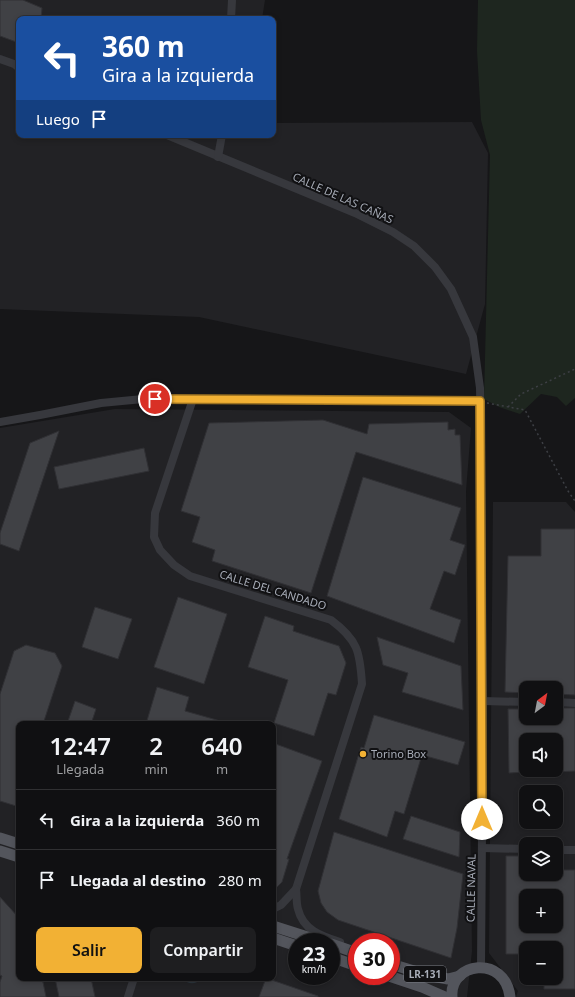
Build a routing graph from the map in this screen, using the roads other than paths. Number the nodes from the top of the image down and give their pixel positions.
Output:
1 (232, 0) edge
2 (231, 16) edge
3 (0, 59) edge
4 (16, 66) edge
5 (174, 138) edge
6 (221, 138) edge
7 (218, 157) junction
8 (193, 398) junction
9 (480, 401) junction
10 (0, 422) edge
11 (483, 701) junction
12 (519, 702) edge
13 (563, 702) edge
14 (575, 703) edge
15 (0, 838) edge
16 (16, 843) edge
17 (482, 848) junction
18 (519, 849) edge
19 (563, 850) edge
20 (575, 850) edge
21 (0, 851) edge
22 (16, 856) edge
23 (296, 889) junction
24 (276, 908) edge
25 (276, 927) edge
26 (295, 933) edge
27 (276, 939) edge
28 (288, 943) edge
29 (348, 945) edge
30 (400, 967) edge
31 (481, 967) junction
32 (460, 976) junction
33 (400, 980) edge
34 (133, 981) edge
35 (509, 993) edge
36 (128, 997) edge
37 (445, 997) edge
38 (452, 997) edge
39 (520, 997) edge

1 - 2 street
3 - 4 street
5 - 7 street, CALLE DE LAS CAÑAS
6 - 7 street
7 - 9 street, CALLE DE LAS CAÑAS
8 - 9 street
8 - 10 street
8 - 23 street, CALLE DEL CANDADO
9 - 11 street, CALLE NAVAL
11 - 12 street
11 - 17 street, CALLE NAVAL
13 - 14 street
15 - 16 main road
17 - 18 street
17 - 31 street, CALLE NAVAL
19 - 20 street
21 - 22 main road
23 - 24 street
23 - 29 street, CALLE DEL CANDADO
25 - 26 main road
27 - 28 main road
30 - 32 main road, LR-131
31 - 32 main road
31 - 35 main road
32 - 38 main road
33 - 37 main road, LR-131
34 - 36 street
35 - 39 main road

